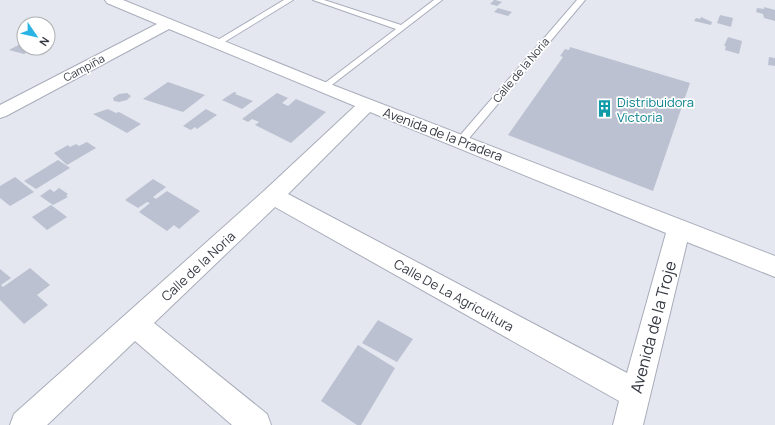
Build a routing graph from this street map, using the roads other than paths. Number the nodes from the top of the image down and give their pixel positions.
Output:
1 (112, 0) edge
2 (289, 0) edge
3 (316, 0) edge
4 (438, 0) edge
5 (581, 0) edge
6 (168, 24) junction
7 (402, 28) junction
8 (215, 44) junction
9 (324, 88) junction
10 (367, 105) junction
11 (0, 112) edge
12 (461, 141) junction
13 (273, 196) junction
14 (679, 229) junction
15 (775, 267) edge
16 (136, 324) junction
17 (636, 394) junction
18 (25, 425) edge
19 (256, 425) edge
20 (628, 425) edge

1 - 6 street, Avenida de la Pradera
2 - 8 lane
3 - 7 lane
4 - 7 lane
5 - 12 lane, Calle de la Noria
6 - 8 street, Avenida de la Pradera
6 - 11 street, Campiña
7 - 9 lane
8 - 9 street, Avenida de la Pradera
9 - 10 street, Avenida de la Pradera
10 - 12 street, Avenida de la Pradera
10 - 13 street, Calle de la Noria
12 - 14 street, Avenida de la Pradera
13 - 16 street, Calle de la Noria
13 - 17 street, Calle De La Agricultura
14 - 15 street, Avenida de la Pradera
14 - 17 street, Avenida de la Troje
16 - 18 street, Calle de la Noria
16 - 19 street
17 - 20 street, Avenida de la Troje

